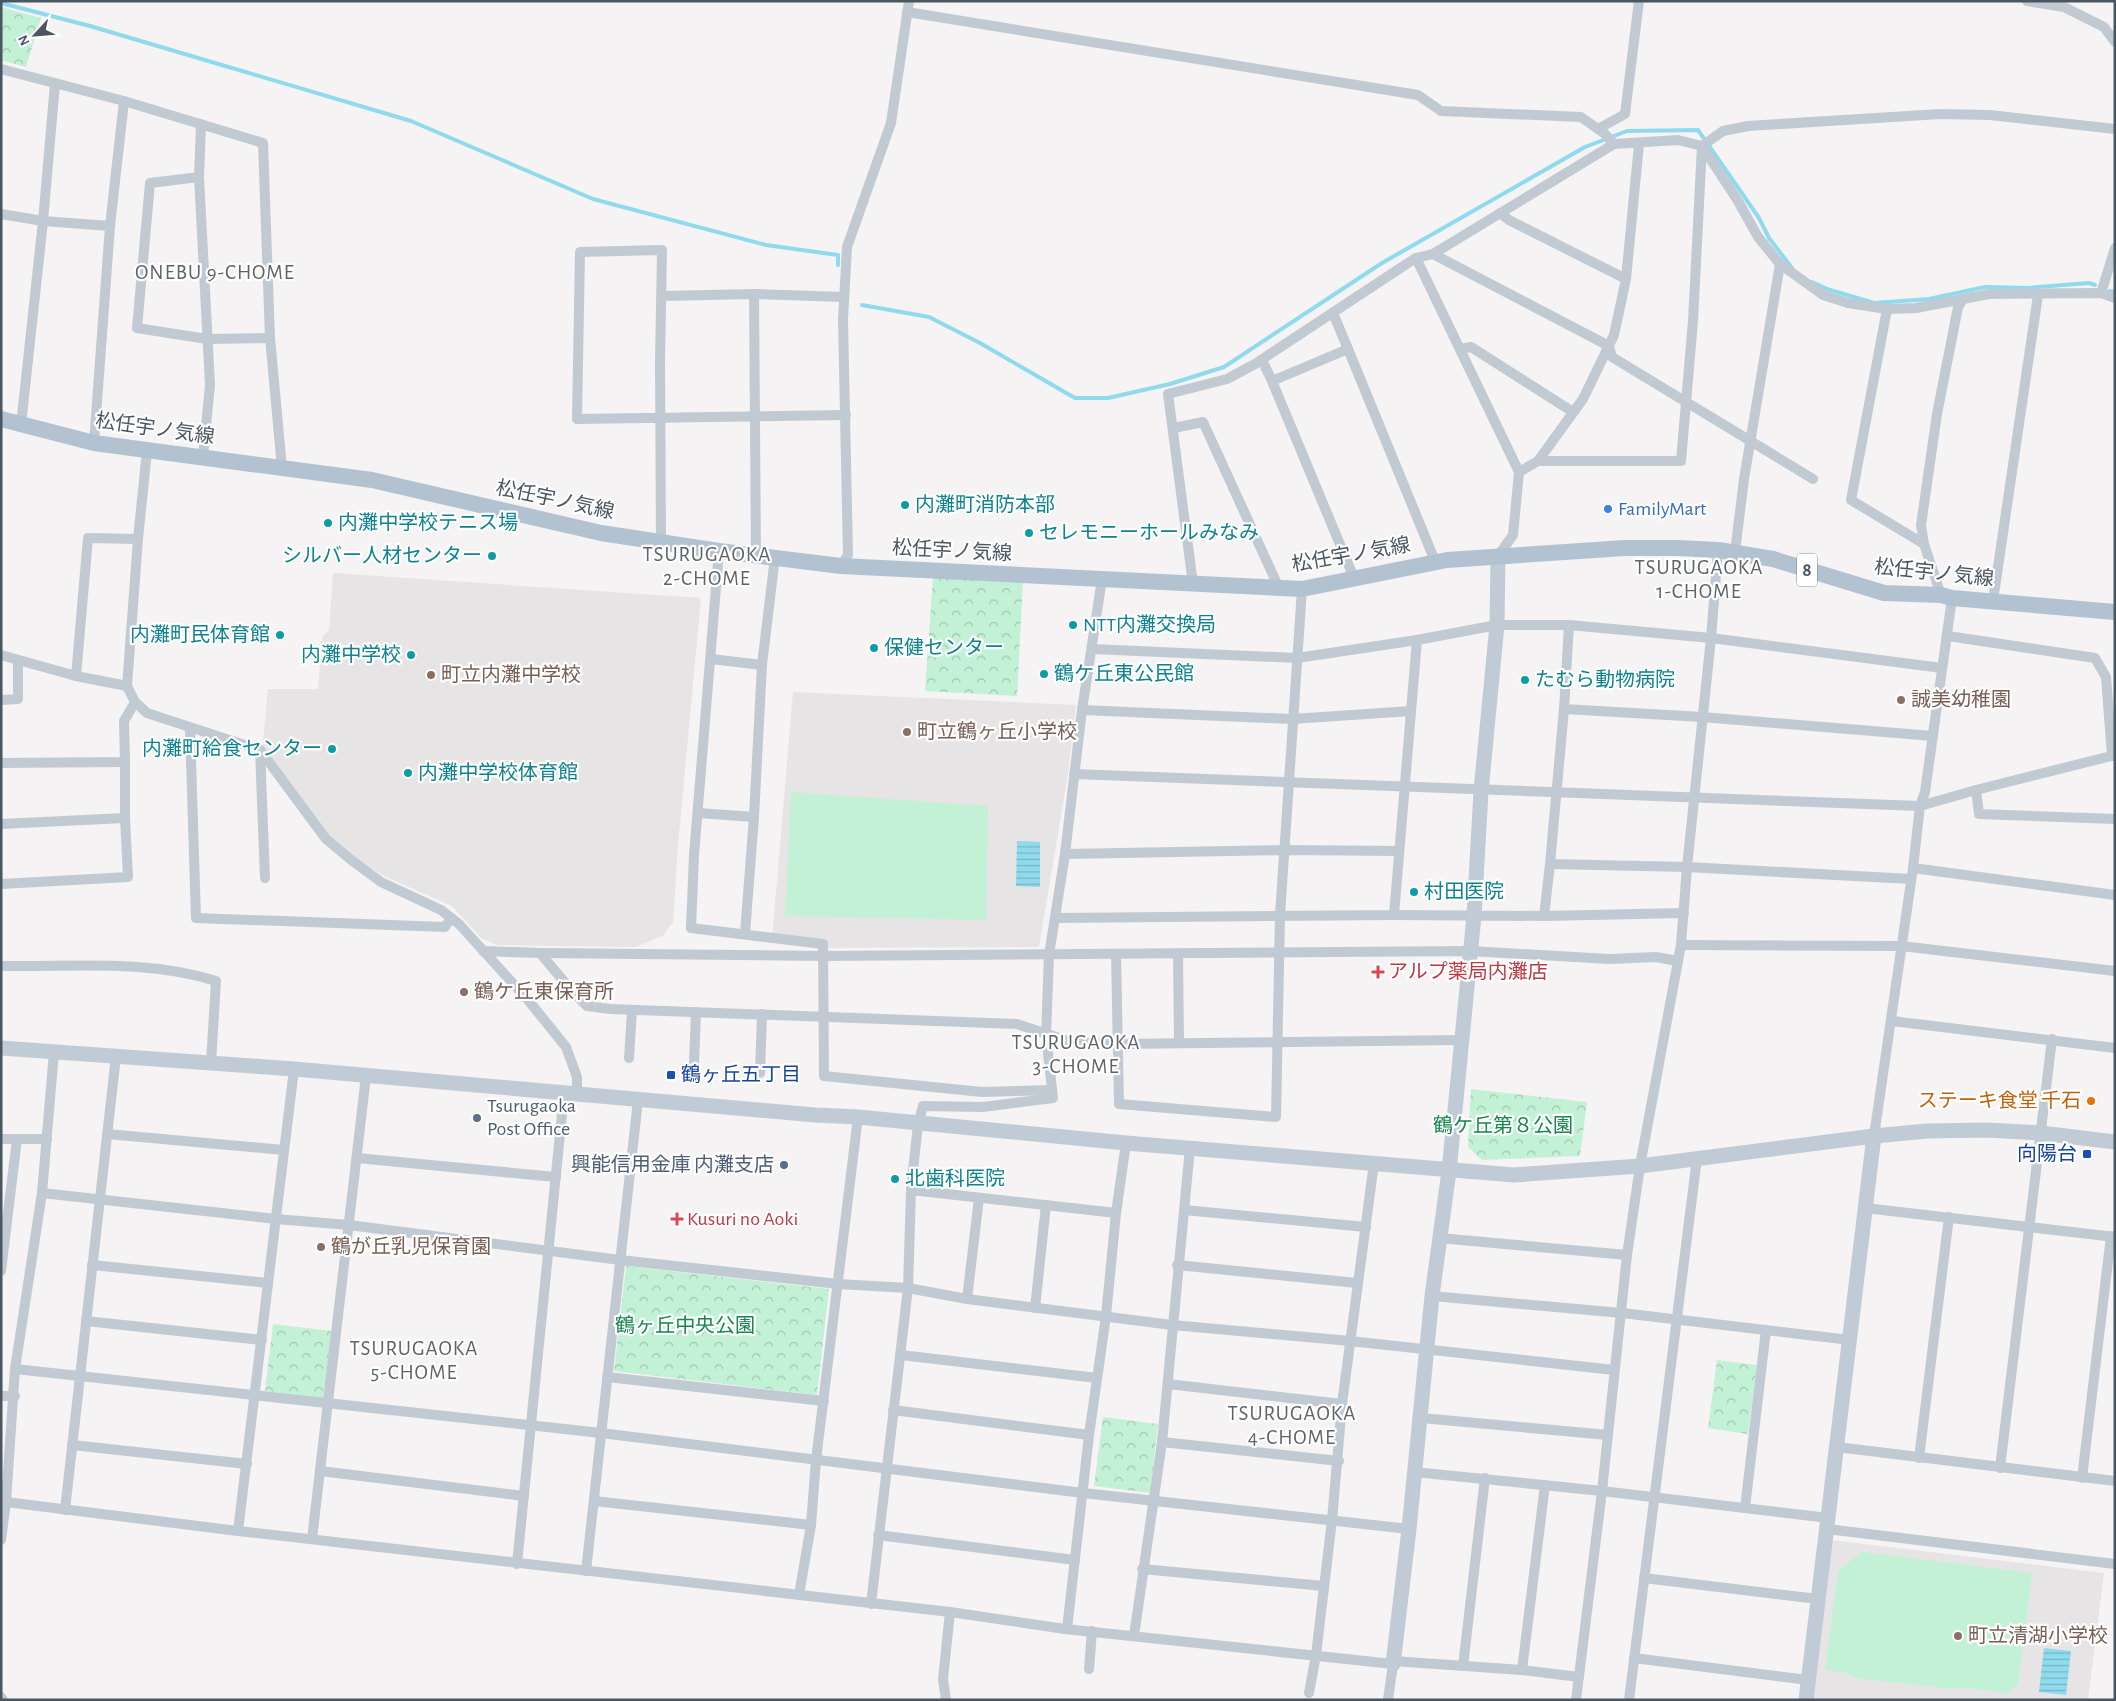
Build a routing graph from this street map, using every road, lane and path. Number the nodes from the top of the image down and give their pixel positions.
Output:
1 (1639, 1) edge
2 (2027, 1) edge
3 (908, 6) edge
4 (2115, 42) edge
5 (1, 69) edge
6 (55, 84) junction
7 (124, 101) junction
8 (201, 124) junction
9 (2115, 129) edge
10 (1607, 137) junction
11 (1639, 144) junction
12 (1702, 146) junction
13 (199, 177) junction
14 (1500, 213) junction
15 (1, 214) edge
16 (43, 221) junction
17 (110, 226) junction
18 (2115, 248) edge
19 (1434, 254) junction
20 (1416, 258) junction
21 (1780, 264) junction
22 (1626, 279) junction
23 (2101, 293) junction
24 (754, 294) junction
25 (2038, 295) junction
26 (662, 296) junction
27 (844, 297) junction
28 (2115, 298) edge
29 (1963, 299) junction
30 (1887, 308) junction
31 (1333, 313) junction
32 (270, 338) junction
33 (207, 339) junction
34 (1609, 346) junction
35 (1348, 349) junction
36 (1460, 349) junction
37 (1262, 360) junction
38 (1272, 381) junction
39 (1686, 400) junction
40 (1572, 412) junction
41 (846, 415) junction
42 (756, 417) junction
43 (1, 419) edge
44 (660, 419) junction
45 (21, 425) junction
46 (1174, 428) junction
47 (1751, 440) junction
48 (94, 443) junction
49 (148, 451) junction
50 (203, 458) junction
51 (1538, 461) junction
52 (282, 468) junction
53 (1519, 472) junction
54 (1813, 478) dead end
55 (138, 539) junction
56 (661, 543) junction
57 (1924, 544) junction
58 (1718, 550) junction
59 (719, 551) junction
60 (1735, 552) junction
61 (756, 556) junction
62 (1498, 556) junction
63 (774, 557) junction
64 (1435, 561) junction
65 (841, 566) junction
66 (1354, 578) junction
67 (1102, 579) junction
68 (1193, 584) junction
69 (1279, 588) junction
70 (1302, 589) junction
71 (1947, 596) junction
72 (1993, 602) junction
73 (2115, 612) edge
74 (1497, 625) junction
75 (1569, 625) junction
76 (1948, 636) junction
77 (1711, 638) junction
78 (1417, 640) junction
79 (1092, 649) junction
80 (1, 655) edge
81 (1297, 658) junction
82 (711, 659) junction
83 (18, 660) junction
84 (762, 664) junction
85 (1942, 668) junction
86 (76, 676) junction
87 (128, 686) junction
88 (1, 700) edge
89 (134, 702) junction
90 (1564, 709) junction
91 (1082, 710) junction
92 (1411, 711) junction
93 (1702, 717) junction
94 (1292, 719) junction
95 (190, 728) junction
96 (1933, 736) junction
97 (260, 750) junction
98 (2113, 756) edge
99 (125, 762) junction
100 (1, 763) edge
101 (1074, 774) junction
102 (1289, 782) junction
103 (1404, 787) junction
104 (1976, 790) junction
105 (1481, 791) junction
106 (1555, 794) junction
107 (1694, 798) junction
108 (1920, 806) junction
109 (698, 814) junction
110 (754, 817) junction
111 (125, 818) junction
112 (2115, 819) edge
113 (1, 824) edge
114 (1286, 850) junction
115 (1399, 851) junction
116 (1065, 854) junction
117 (1550, 864) junction
118 (1687, 867) junction
119 (1913, 868) junction
120 (265, 878) dead end
121 (1911, 879) junction
122 (1, 884) edge
123 (2115, 895) edge
124 (1684, 913) junction
125 (1280, 915) junction
126 (1394, 915) junction
127 (1474, 916) junction
128 (1544, 916) junction
129 (451, 918) junction
130 (1056, 918) junction
131 (745, 933) junction
132 (1681, 945) junction
133 (1901, 946) junction
134 (483, 951) junction
135 (1279, 951) junction
136 (1470, 951) junction
137 (540, 953) junction
138 (1178, 953) junction
139 (1116, 954) junction
140 (1049, 955) junction
141 (824, 956) junction
142 (1677, 960) junction
143 (1, 966) edge
144 (2115, 971) edge
145 (632, 1010) junction
146 (696, 1012) junction
147 (762, 1014) junction
148 (823, 1016) junction
149 (1892, 1021) junction
150 (1046, 1035) junction
151 (2052, 1039) junction
152 (1461, 1040) junction
153 (1279, 1042) junction
154 (1179, 1043) junction
155 (1118, 1044) junction
156 (1, 1048) edge
157 (2115, 1048) edge
158 (54, 1052) junction
159 (116, 1056) junction
160 (629, 1058) dead end
161 (211, 1063) junction
162 (694, 1064) dead end
163 (294, 1069) junction
164 (760, 1073) dead end
165 (366, 1076) junction
166 (1052, 1090) junction
167 (570, 1094) junction
168 (638, 1100) junction
169 (858, 1117) junction
170 (918, 1124) junction
171 (2041, 1133) junction
172 (107, 1134) junction
173 (1874, 1136) junction
174 (17, 1138) junction
175 (1, 1139) edge
176 (47, 1139) junction
177 (2115, 1142) edge
178 (1126, 1143) junction
179 (1190, 1148) junction
180 (284, 1150) junction
181 (357, 1158) junction
182 (1697, 1158) junction
183 (1374, 1163) junction
184 (1640, 1166) junction
185 (1449, 1170) junction
186 (556, 1177) junction
187 (911, 1190) junction
188 (42, 1193) junction
189 (100, 1198) junction
190 (979, 1198) junction
191 (1046, 1205) junction
192 (1865, 1208) junction
193 (1184, 1210) junction
194 (1116, 1213) junction
195 (1949, 1217) junction
196 (276, 1219) junction
197 (349, 1225) junction
198 (1366, 1227) junction
199 (2030, 1227) junction
200 (4, 1228) edge
201 (2113, 1237) edge
202 (1439, 1238) junction
203 (548, 1251) junction
204 (1627, 1255) junction
205 (620, 1260) junction
206 (92, 1265) junction
207 (1177, 1265) junction
208 (1, 1271) edge
209 (268, 1283) junction
210 (1358, 1283) junction
211 (838, 1284) junction
212 (908, 1288) junction
213 (1432, 1296) junction
214 (967, 1299) junction
215 (1035, 1308) junction
216 (1622, 1313) junction
217 (1106, 1316) junction
218 (1676, 1319) junction
219 (86, 1321) junction
220 (1172, 1325) junction
221 (1766, 1330) junction
222 (262, 1340) junction
223 (1850, 1340) junction
224 (1350, 1341) junction
225 (1427, 1351) junction
226 (901, 1355) junction
227 (15, 1369) junction
228 (1614, 1370) junction
229 (79, 1376) junction
230 (607, 1377) junction
231 (1097, 1378) junction
232 (1168, 1384) junction
233 (255, 1394) junction
234 (1, 1396) edge
235 (15, 1396) junction
236 (824, 1401) junction
237 (328, 1404) junction
238 (1342, 1404) junction
239 (893, 1410) junction
240 (1420, 1418) junction
241 (531, 1426) junction
242 (601, 1433) junction
243 (1089, 1435) junction
244 (1608, 1435) junction
245 (1162, 1442) junction
246 (72, 1445) junction
247 (1837, 1447) junction
248 (1919, 1458) junction
249 (816, 1460) junction
250 (1338, 1461) junction
251 (247, 1464) junction
252 (2000, 1468) junction
253 (885, 1469) junction
254 (320, 1470) junction
255 (1414, 1472) junction
256 (1485, 1478) junction
257 (2082, 1478) junction
258 (2115, 1482) edge
259 (1545, 1484) junction
260 (1602, 1491) junction
261 (1083, 1493) junction
262 (524, 1496) junction
263 (1654, 1498) junction
264 (1154, 1500) junction
265 (594, 1501) junction
266 (6, 1502) junction
267 (1745, 1508) junction
268 (65, 1510) junction
269 (1332, 1520) junction
270 (1827, 1523) junction
271 (810, 1525) junction
272 (1409, 1529) junction
273 (238, 1531) junction
274 (878, 1535) junction
275 (312, 1539) junction
276 (1, 1540) edge
277 (1076, 1560) junction
278 (517, 1564) junction
279 (2115, 1564) edge
280 (1142, 1569) junction
281 (586, 1571) junction
282 (1644, 1578) junction
283 (1324, 1586) junction
284 (799, 1595) junction
285 (1818, 1599) junction
286 (871, 1604) junction
287 (950, 1612) junction
288 (1067, 1629) junction
289 (1092, 1631) junction
290 (1134, 1636) junction
291 (1316, 1655) junction
292 (1634, 1658) junction
293 (1393, 1662) junction
294 (1463, 1666) junction
295 (1089, 1669) dead end
296 (1522, 1670) junction
297 (1579, 1677) junction
298 (1808, 1680) junction
299 (1309, 1693) dead end
300 (946, 1700) edge
301 (1388, 1700) edge
302 (1576, 1700) edge
303 (1629, 1700) edge
304 (1806, 1700) edge

1 - 10 street
2 - 4 street
3 - 10 street
3 - 27 street
5 - 6 street
6 - 7 street
6 - 16 street
7 - 8 street
7 - 17 street
8 - 13 street
8 - 32 street
9 - 12 street
10 - 11 street
10 - 14 street
11 - 12 street
11 - 22 street
12 - 21 street
12 - 39 street
13 - 33 street
13 - 33 street
14 - 19 street
14 - 22 street
15 - 16 street
16 - 17 street
16 - 45 street
17 - 48 street
18 - 23 street
19 - 20 street
19 - 34 street
20 - 31 street
20 - 36 street
21 - 30 street
21 - 47 street
22 - 34 street
23 - 25 street
23 - 28 street
24 - 26 street
24 - 27 street
24 - 42 street
25 - 29 street
25 - 72 street
26 - 44 street
26 - 44 street
27 - 41 street
29 - 30 street
29 - 57 street
30 - 57 street
31 - 35 street
31 - 37 street
32 - 33 street
32 - 52 street
33 - 50 street
34 - 39 street
34 - 40 street
35 - 38 street
35 - 64 street
36 - 40 street
36 - 53 street
37 - 38 street
37 - 46 street
38 - 66 street
39 - 47 street
39 - 51 street
40 - 51 street
41 - 42 street
41 - 65 street
42 - 44 street
42 - 61 street
43 - 45 main road, 松任宇ノ気線 / 8
44 - 56 street
45 - 48 main road, 松任宇ノ気線 / 8
46 - 68 street
46 - 69 street
47 - 54 street
47 - 60 street
48 - 49 main road, 松任宇ノ気線 / 8
49 - 50 main road, 松任宇ノ気線 / 8
49 - 55 street
50 - 52 main road, 松任宇ノ気線 / 8
51 - 53 street
52 - 56 main road, 松任宇ノ気線 / 8
53 - 62 street
55 - 86 street
55 - 87 street
56 - 59 main road, 松任宇ノ気線 / 8
57 - 71 street
58 - 60 main road, 松任宇ノ気線 / 8
58 - 62 main road, 松任宇ノ気線 / 8
58 - 77 street
59 - 61 main road, 松任宇ノ気線 / 8
59 - 82 street
60 - 71 main road, 松任宇ノ気線 / 8
61 - 63 main road, 松任宇ノ気線 / 8
62 - 64 main road, 松任宇ノ気線 / 8
62 - 74 street
63 - 65 main road, 松任宇ノ気線 / 8
63 - 84 street
64 - 66 main road, 松任宇ノ気線 / 8
65 - 67 main road, 松任宇ノ気線 / 8
66 - 70 main road, 松任宇ノ気線 / 8
67 - 68 main road, 松任宇ノ気線 / 8
67 - 79 street
68 - 69 main road, 松任宇ノ気線 / 8
69 - 70 main road, 松任宇ノ気線 / 8
70 - 81 street
71 - 72 main road, 松任宇ノ気線 / 8
71 - 76 street
72 - 73 main road, 松任宇ノ気線 / 8
74 - 75 street
74 - 78 street
74 - 105 street
75 - 77 street
75 - 90 street
76 - 85 street
76 - 98 street
77 - 85 street
77 - 93 street
78 - 81 street
78 - 92 street
79 - 81 street
79 - 91 street
80 - 83 street
81 - 94 street
82 - 84 street
82 - 109 street
83 - 86 street
83 - 88 street
84 - 110 street
85 - 96 street
86 - 87 street
87 - 89 street
89 - 95 street
89 - 99 street
90 - 93 street
90 - 106 street
91 - 94 street
91 - 101 street
92 - 94 street
92 - 103 street
93 - 96 street
93 - 107 street
94 - 102 street
95 - 97 street
95 - 129 street
96 - 108 street
97 - 120 street
97 - 129 street
98 - 104 street
99 - 100 street
99 - 111 street
101 - 102 street
101 - 116 street
102 - 103 street
102 - 114 street
103 - 105 street
103 - 115 street
104 - 108 street
104 - 112 street
105 - 106 street
105 - 127 street
106 - 107 street
106 - 117 street
107 - 108 street
107 - 118 street
108 - 119 street
109 - 110 street
109 - 131 street
110 - 131 street
111 - 113 street
111 - 122 street
114 - 115 street
114 - 116 street
114 - 125 street
115 - 126 street
116 - 130 street
117 - 118 street
117 - 128 street
118 - 121 street
118 - 124 street
119 - 121 street
119 - 123 street
121 - 133 street
124 - 128 street
124 - 132 street
125 - 126 street
125 - 130 street
125 - 135 street
126 - 127 street
127 - 128 street
127 - 136 street
129 - 134 street
130 - 140 street
131 - 141 street
132 - 133 street
132 - 142 street
133 - 144 street
133 - 149 street
134 - 137 street
134 - 167 street
135 - 136 street
135 - 138 street
135 - 153 street
136 - 142 street
136 - 152 street
137 - 141 street
137 - 145 street
138 - 139 street
138 - 154 street
139 - 140 street
139 - 155 street
140 - 141 street
140 - 150 street
141 - 148 street
142 - 184 street
143 - 161 street
145 - 146 street
145 - 160 street
146 - 147 street
146 - 162 street
147 - 148 street
147 - 164 street
148 - 150 street
148 - 166 street
149 - 151 street
149 - 173 street
150 - 155 street
150 - 166 street
151 - 157 street
151 - 171 street
152 - 153 street
152 - 185 street
153 - 154 street
153 - 155 street
154 - 155 street
156 - 158 street
158 - 159 street
158 - 176 street
159 - 161 street
159 - 172 street
161 - 163 street
163 - 165 street
163 - 180 street
165 - 167 street
165 - 181 street
166 - 170 street
167 - 168 street
167 - 186 street
168 - 169 street
168 - 205 street
169 - 170 street
169 - 211 street
170 - 178 street
170 - 187 street
171 - 173 street
171 - 177 street
171 - 199 street
172 - 180 street
172 - 189 street
173 - 182 street
173 - 192 street
174 - 175 street
174 - 176 street
174 - 200 street
176 - 188 street
178 - 179 street
178 - 194 street
179 - 183 street
179 - 193 street
180 - 196 street
181 - 186 street
181 - 197 street
182 - 184 street
182 - 218 street
183 - 185 street
183 - 198 street
184 - 185 street
184 - 204 street
185 - 202 street
186 - 203 street
187 - 190 street
187 - 212 street
188 - 189 street
188 - 227 street
189 - 196 street
189 - 206 street
190 - 191 street
190 - 214 street
191 - 194 street
191 - 215 street
192 - 195 street
192 - 223 street
193 - 198 street
193 - 207 street
194 - 217 street
195 - 199 street
195 - 248 street
196 - 197 street
196 - 209 street
197 - 203 street
197 - 237 street
198 - 210 street
199 - 201 street
199 - 252 street
200 - 208 street
201 - 257 street
202 - 204 street
202 - 213 street
203 - 205 street
203 - 241 street
204 - 216 street
205 - 211 street
205 - 230 street
206 - 209 street
206 - 219 street
207 - 210 street
207 - 220 street
209 - 222 street
210 - 224 street
211 - 212 street
211 - 236 street
212 - 214 street
212 - 226 street
213 - 216 street
213 - 225 street
214 - 215 street
215 - 217 street
216 - 218 street
216 - 228 street
217 - 220 street
217 - 231 street
218 - 221 street
218 - 263 street
219 - 222 street
219 - 229 street
220 - 224 street
220 - 232 street
221 - 223 street
221 - 267 street
222 - 233 street
223 - 247 street
224 - 225 street
224 - 238 street
225 - 228 street
225 - 240 street
226 - 231 street
226 - 239 street
227 - 229 street
227 - 235 street
228 - 244 street
229 - 233 street
229 - 246 street
230 - 236 street
230 - 242 street
231 - 243 street
232 - 238 street
232 - 245 street
233 - 237 street
233 - 251 street
234 - 235 street
235 - 266 street
236 - 249 street
237 - 241 street
237 - 254 street
238 - 250 street
239 - 243 street
239 - 253 street
240 - 244 street
240 - 255 street
241 - 242 street
241 - 262 street
242 - 249 street
242 - 265 street
243 - 261 street
244 - 260 street
245 - 250 street
245 - 264 street
246 - 251 street
246 - 268 street
247 - 248 street
247 - 270 street
248 - 252 street
249 - 253 street
249 - 271 street
250 - 269 street
251 - 273 street
252 - 257 street
253 - 261 street
253 - 274 street
254 - 262 street
254 - 275 street
255 - 256 street
255 - 272 street
256 - 259 street
256 - 294 street
257 - 258 street
259 - 260 street
259 - 296 street
260 - 263 street
260 - 297 street
261 - 264 street
261 - 277 street
262 - 278 street
263 - 267 street
263 - 282 street
264 - 269 street
264 - 280 street
265 - 271 street
265 - 281 street
266 - 268 street
266 - 276 street
267 - 270 street
268 - 273 street
269 - 272 street
269 - 283 street
270 - 279 street
270 - 285 street
271 - 284 street
272 - 293 street
273 - 275 street
274 - 277 street
274 - 286 street
275 - 278 street
277 - 288 street
278 - 281 street
280 - 283 street
280 - 290 street
281 - 284 street
282 - 285 street
282 - 292 street
283 - 291 street
284 - 286 street
285 - 298 street
286 - 287 street
287 - 288 street
287 - 300 street
288 - 289 street
289 - 290 street
289 - 295 street
290 - 291 street
291 - 293 street
291 - 299 street
292 - 298 street
292 - 303 street
293 - 294 street
293 - 301 street
294 - 296 street
296 - 297 street
297 - 302 street
298 - 304 street

